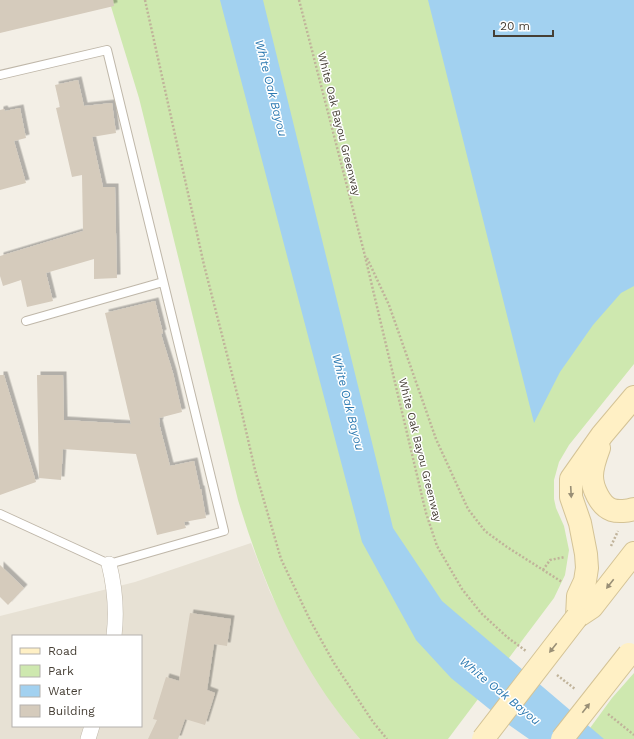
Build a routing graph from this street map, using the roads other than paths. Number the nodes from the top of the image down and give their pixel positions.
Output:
1 (0, 75) edge
2 (163, 282) junction
3 (26, 322) dead end
4 (634, 397) edge
5 (602, 435) junction
6 (634, 509) edge
7 (0, 514) edge
8 (634, 553) edge
9 (110, 564) junction
10 (577, 617) junction
11 (114, 635) edge
12 (632, 651) edge
13 (92, 727) edge
14 (88, 739) edge
15 (483, 739) edge
16 (562, 739) edge

1 - 2 lane
2 - 3 lane
2 - 9 lane
4 - 5 main road
5 - 6 main road
5 -> 10 main road
7 - 9 lane
8 -> 10 main road
9 - 11 street
10 -> 15 main road, bridge
16 -> 12 main road, bridge
13 - 14 street

